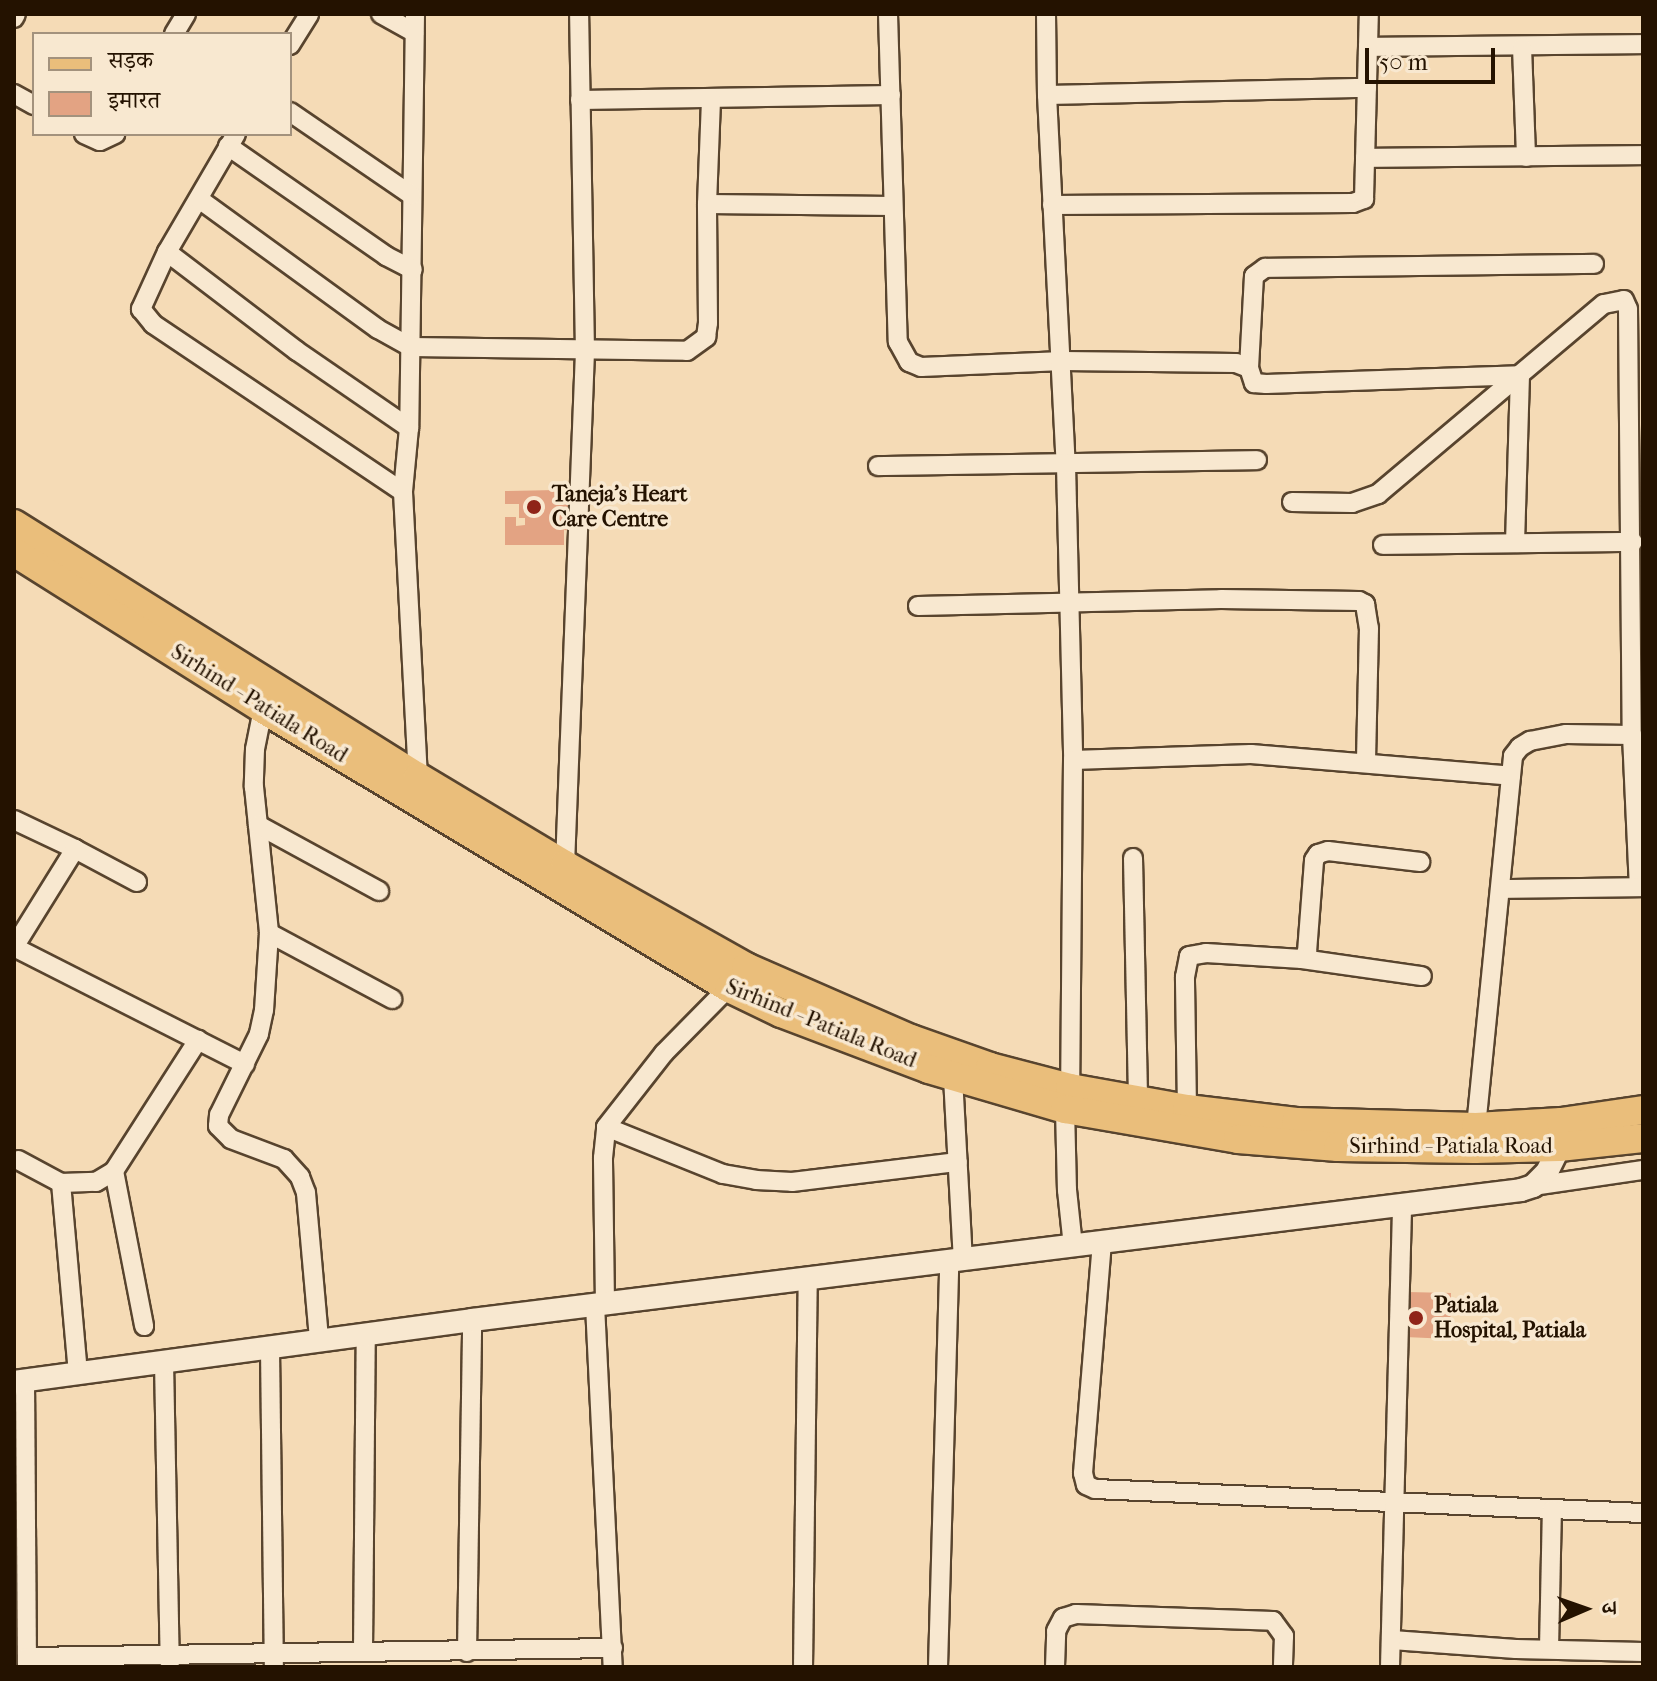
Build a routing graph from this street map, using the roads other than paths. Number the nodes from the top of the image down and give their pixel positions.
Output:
1 (186, 14) edge
2 (309, 14) edge
3 (381, 14) edge
4 (579, 14) edge
5 (888, 14) edge
6 (1046, 14) edge
7 (1369, 14) edge
8 (414, 23) edge
9 (175, 32) edge
10 (292, 42) edge
11 (1643, 44) edge
12 (1368, 47) junction
13 (1522, 47) junction
14 (1367, 88) junction
15 (14, 94) edge
16 (891, 95) junction
17 (1047, 95) junction
18 (711, 99) junction
19 (580, 100) junction
20 (32, 104) edge
21 (292, 113) edge
22 (89, 136) edge
23 (111, 136) edge
24 (232, 140) edge
25 (1643, 155) edge
26 (1526, 157) junction
27 (1365, 158) junction
28 (411, 195) junction
29 (199, 199) junction
30 (707, 204) junction
31 (1052, 205) junction
32 (893, 206) junction
33 (167, 252) junction
34 (1594, 264) dead end
35 (413, 270) junction
36 (411, 347) junction
37 (585, 352) junction
38 (1063, 361) junction
39 (1249, 368) junction
40 (1520, 375) junction
41 (409, 428) junction
42 (1257, 460) dead end
43 (1066, 465) junction
44 (878, 466) dead end
45 (403, 492) junction
46 (1292, 502) dead end
47 (14, 524) edge
48 (1633, 542) junction
49 (1515, 543) junction
50 (1383, 545) dead end
51 (14, 552) edge
52 (1069, 601) junction
53 (918, 606) dead end
54 (263, 709) junction
55 (1632, 735) junction
56 (1073, 760) junction
57 (1366, 761) junction
58 (1511, 776) junction
59 (418, 777) junction
60 (14, 820) edge
61 (258, 825) junction
62 (75, 849) junction
63 (1133, 858) dead end
64 (1420, 862) dead end
65 (565, 865) junction
66 (137, 882) dead end
67 (1641, 887) edge
68 (1502, 889) junction
69 (379, 891) dead end
70 (269, 933) junction
71 (1302, 959) junction
72 (1422, 976) dead end
73 (738, 978) junction
74 (392, 999) dead end
75 (198, 1040) junction
76 (245, 1064) junction
77 (953, 1077) junction
78 (1068, 1098) junction
79 (1138, 1101) junction
80 (1187, 1109) junction
81 (1643, 1110) edge
82 (606, 1127) junction
83 (1476, 1127) junction
84 (1560, 1134) junction
85 (1643, 1138) edge
86 (18, 1160) dead end
87 (958, 1162) junction
88 (1643, 1170) edge
89 (114, 1171) junction
90 (61, 1183) junction
91 (1533, 1186) junction
92 (1402, 1206) junction
93 (1102, 1242) junction
94 (1073, 1246) junction
95 (956, 1261) junction
96 (808, 1281) junction
97 (600, 1304) junction
98 (472, 1320) junction
99 (144, 1326) dead end
100 (366, 1335) junction
101 (319, 1340) junction
102 (270, 1349) junction
103 (164, 1362) junction
104 (78, 1374) junction
105 (19, 1381) edge
106 (1394, 1502) junction
107 (1552, 1510) junction
108 (1643, 1513) edge
109 (1392, 1640) junction
110 (1549, 1649) junction
111 (363, 1652) junction
112 (467, 1652) junction
113 (1634, 1657) edge
114 (613, 1658) edge
115 (1515, 1658) edge
116 (274, 1659) edge
117 (170, 1661) edge
118 (27, 1662) edge
119 (803, 1667) edge
120 (938, 1667) edge
121 (1055, 1667) edge
122 (1283, 1667) edge
123 (1390, 1667) edge

1 - 9 street
2 - 10 street
3 - 8 street
4 - 19 street
5 - 16 street
6 - 17 street
7 - 12 street
8 - 28 street
11 - 13 street
12 - 13 street
12 - 14 street
13 - 26 street
14 - 17 street
14 - 27 street
15 - 20 street
16 - 18 street
16 - 32 street
17 - 31 street
18 - 19 street
18 - 30 street
19 - 37 street
21 - 28 street
22 - 23 street
24 - 29 street
24 - 35 street
25 - 26 street
26 - 27 street
27 - 31 street
28 - 35 street
29 - 33 street
29 - 36 street
30 - 32 street
30 - 37 street
31 - 38 street
32 - 38 street
33 - 41 street
33 - 45 street
34 - 39 street
35 - 36 street
36 - 37 street
36 - 41 street
37 - 65 street
38 - 39 street
38 - 43 street
39 - 40 street
40 - 46 street
40 - 48 street
40 - 49 street
41 - 45 street
42 - 43 street
43 - 44 street
43 - 52 street
45 - 59 street
47 - 59 main road
48 - 49 street
48 - 55 street
49 - 50 street
51 - 54 main road, Sirhind - Patiala Road
52 - 53 street
52 - 56 street
52 - 57 street
54 - 61 street
54 - 73 main road, Sirhind - Patiala Road
55 - 58 street
55 - 67 street
56 - 57 street
56 - 78 street
57 - 58 street
58 - 68 street
59 - 65 main road
60 - 62 street
61 - 69 street
61 - 70 street
62 - 66 street
62 - 75 street
63 - 79 street
64 - 71 street
65 - 73 main road
67 - 68 street
68 - 83 street
70 - 74 street
70 - 76 street
71 - 72 street
71 - 80 street
73 - 77 main road, Sirhind - Patiala Road
73 - 78 main road
73 - 82 street
75 - 76 street
75 - 89 street
76 - 101 street
77 - 78 main road, Sirhind - Patiala Road
77 - 87 street
78 - 79 main road
78 - 84 main road, Sirhind - Patiala Road
78 - 94 street
79 - 80 main road
80 - 83 main road
81 - 84 main road
82 - 87 street
82 - 97 street
83 - 84 main road
84 - 85 main road, Sirhind - Patiala Road
84 - 91 street
86 - 90 street
87 - 95 street
88 - 91 street
89 - 90 street
89 - 99 street
90 - 104 street
91 - 92 street
92 - 93 street
92 - 106 street
93 - 94 street
93 - 106 street
94 - 95 street
95 - 96 street
95 - 120 street
96 - 97 street
96 - 119 street
97 - 98 street
97 - 114 street
98 - 100 street
98 - 112 street
100 - 101 street
100 - 111 street
101 - 102 street
102 - 103 street
102 - 116 street
103 - 104 street
103 - 117 street
104 - 105 street
105 - 118 street
106 - 107 street
106 - 109 street
107 - 108 street
107 - 110 street
109 - 115 street
109 - 123 street
110 - 113 street
110 - 115 street
111 - 112 street
111 - 116 street
112 - 114 street
116 - 117 street
117 - 118 street
121 - 122 street

